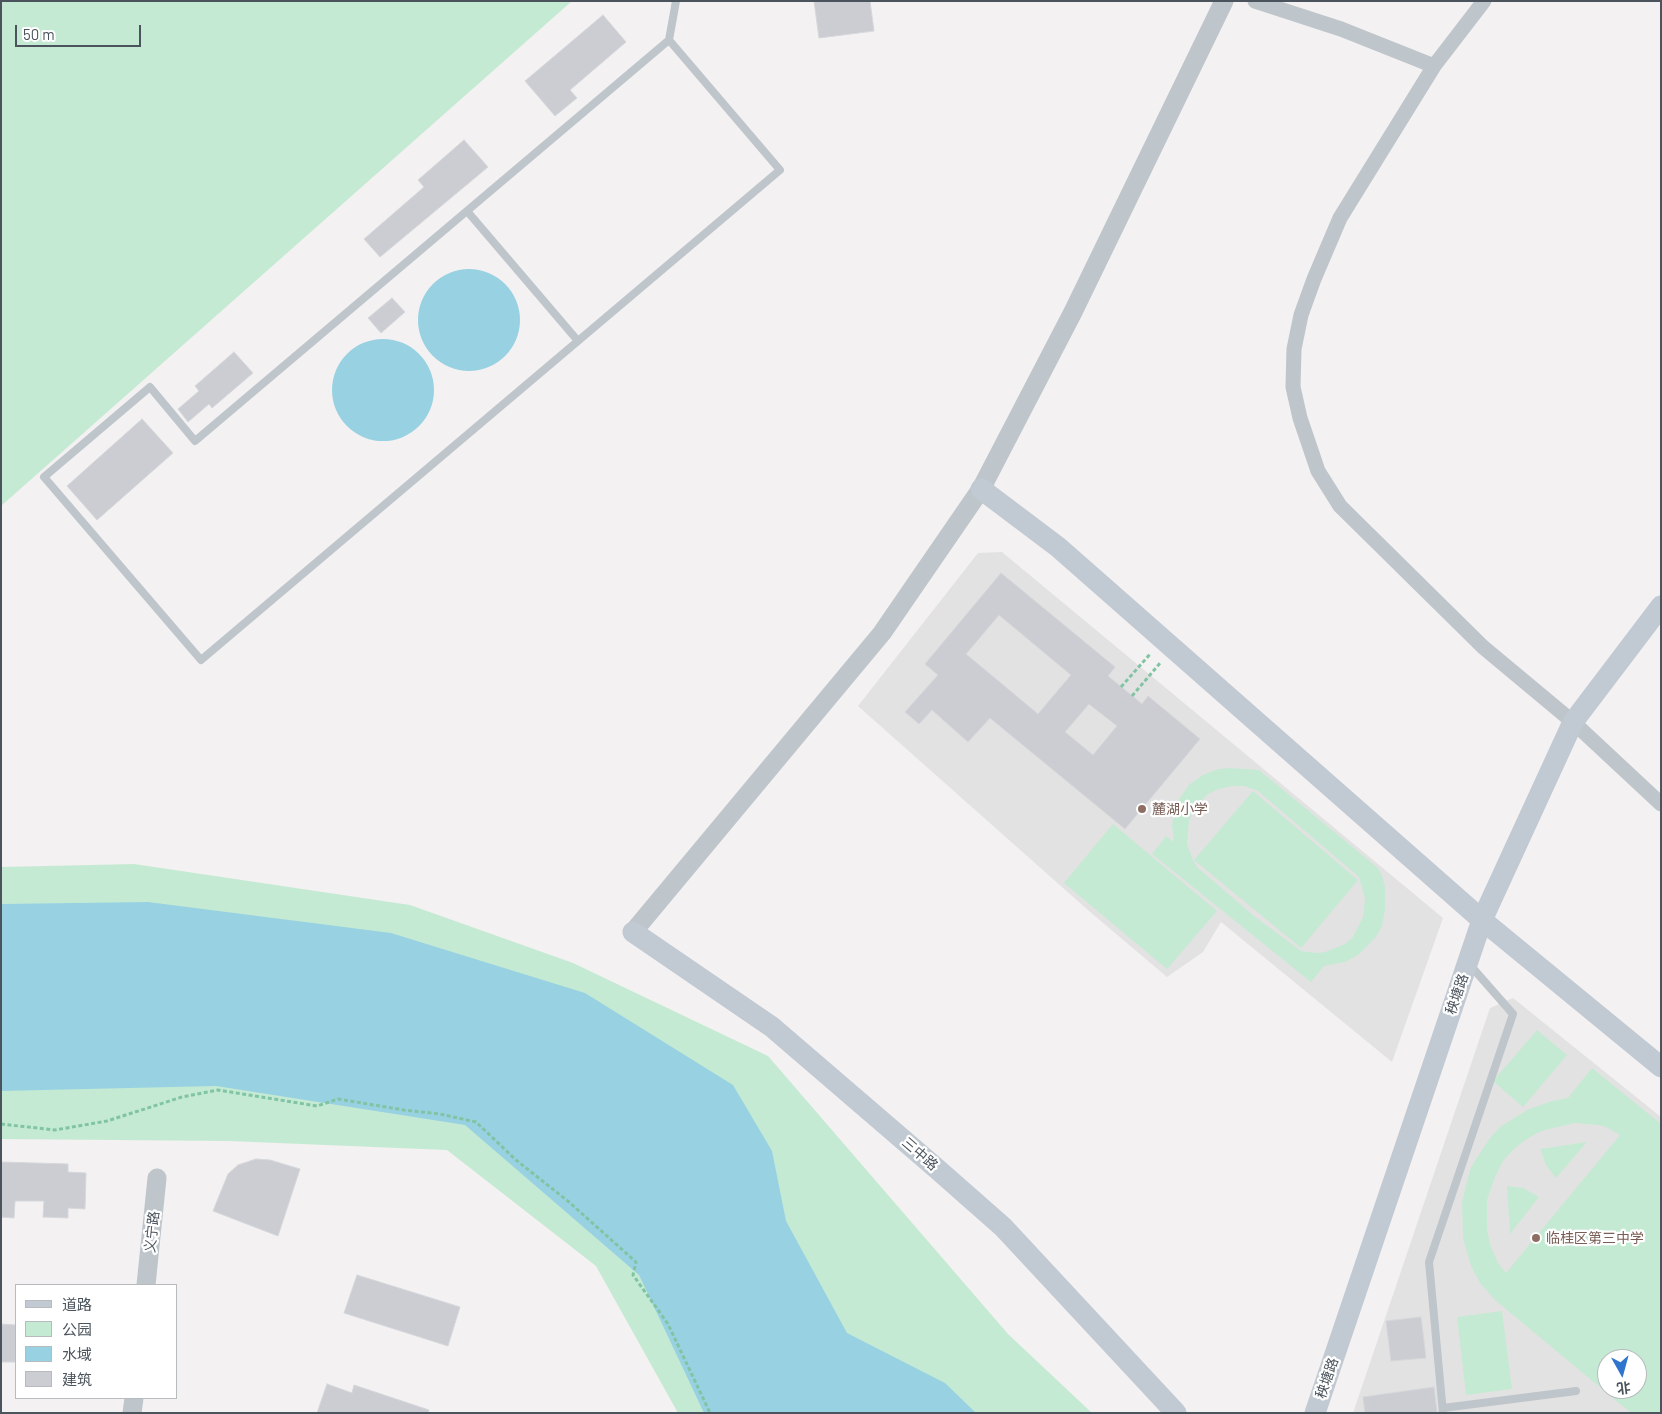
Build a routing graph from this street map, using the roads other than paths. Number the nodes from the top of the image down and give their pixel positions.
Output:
1 (676, 1) edge
2 (1224, 1) edge
3 (1254, 1) edge
4 (1484, 1) edge
5 (668, 40) junction
6 (1434, 66) junction
7 (467, 211) junction
8 (578, 341) junction
9 (981, 489) junction
10 (1661, 606) edge
11 (1573, 722) junction
12 (1661, 804) edge
13 (1482, 920) junction
14 (633, 932) joint
15 (1468, 962) junction
16 (1661, 1067) edge
17 (157, 1178) dead end
18 (146, 1284) edge
19 (1576, 1391) dead end
20 (134, 1399) edge
21 (1443, 1410) edge
22 (132, 1413) edge
23 (1176, 1413) edge
24 (1315, 1413) edge

1 - 5 lane
2 - 9 street
3 - 6 street
4 - 6 street
5 - 7 lane
5 - 8 lane
6 - 11 street
7 - 8 lane
7 - 8 lane
9 - 13 main road
9 - 14 street
10 - 11 main road, 秧塘路
11 - 12 street
11 - 13 main road, 秧塘路
13 - 15 main road, 秧塘路
13 - 16 main road
14 - 23 main road, 三中路
15 - 21 lane
15 - 24 main road, 秧塘路
17 - 18 street, 义宁路
19 - 21 lane
20 - 22 street

